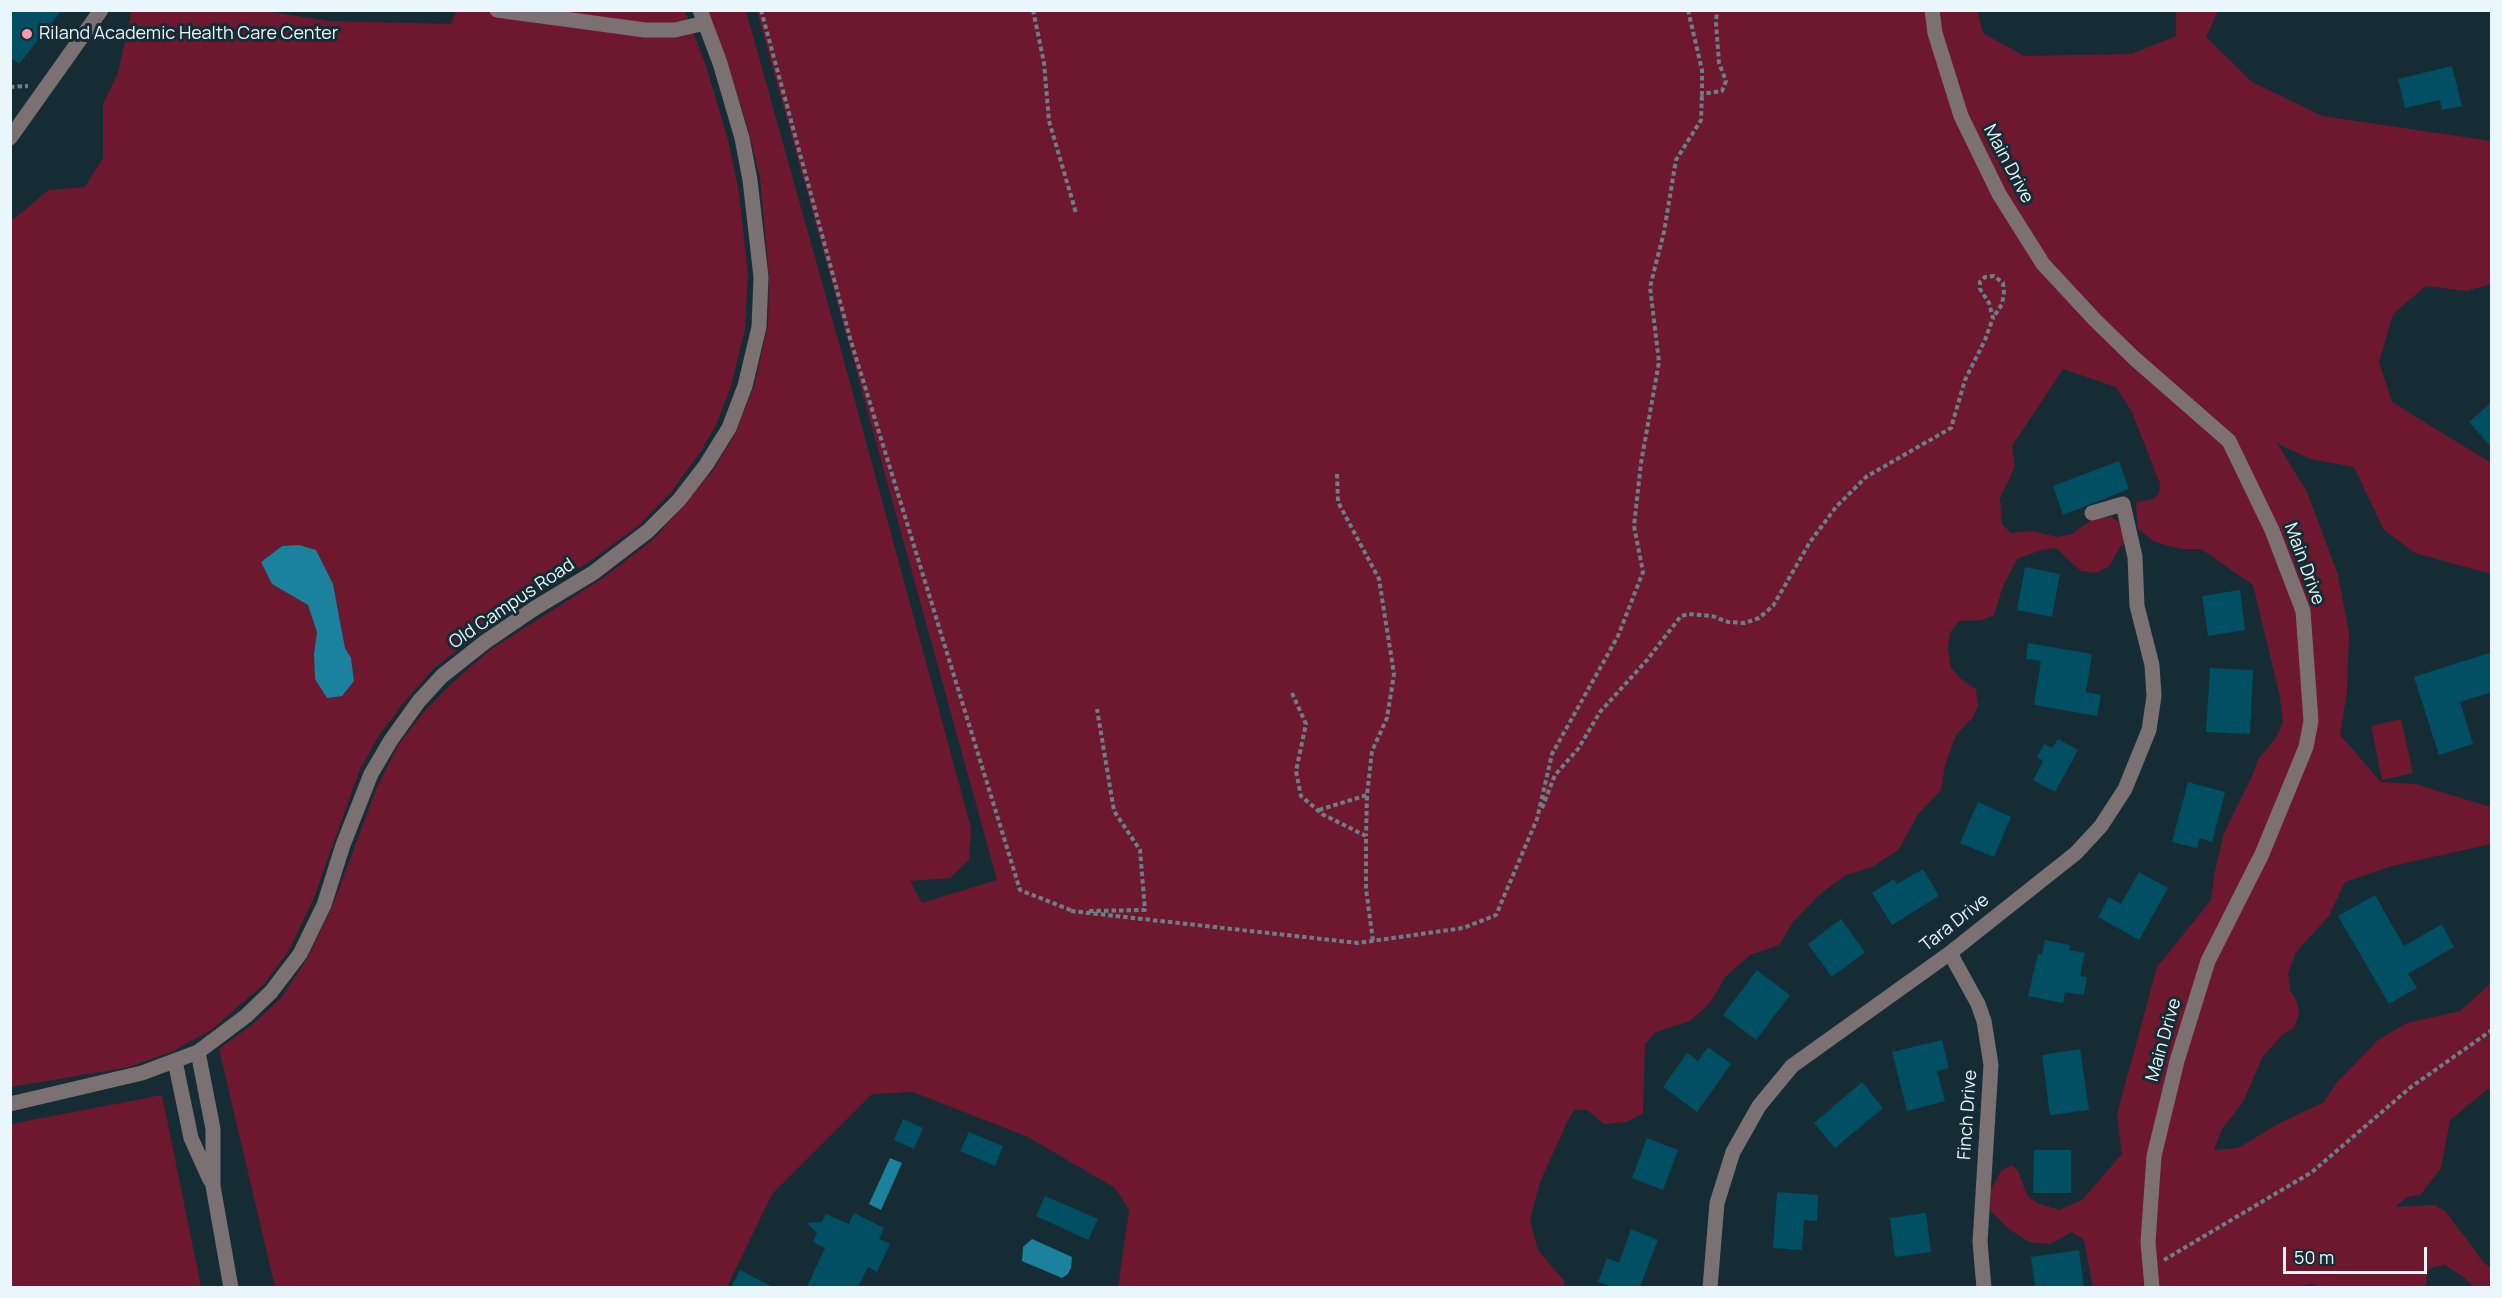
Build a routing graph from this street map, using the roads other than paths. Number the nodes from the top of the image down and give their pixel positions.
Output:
1 (101, 10) edge
2 (497, 10) edge
3 (1932, 10) edge
4 (702, 17) edge
5 (10, 138) edge
6 (2092, 513) dead end
7 (1950, 953) junction
8 (198, 1052) junction
9 (175, 1061) junction
10 (10, 1104) edge
11 (213, 1186) junction
12 (231, 1287) edge
13 (1710, 1287) edge
14 (1984, 1287) edge
15 (2152, 1287) edge

1 - 5 street
2 - 4 street
3 - 15 street, Main Drive
4 - 8 street, Old Campus Road
6 - 7 street, Tara Drive
7 - 13 street, Tara Drive
7 - 14 street, Finch Drive
8 - 9 street, Old Campus Road
8 - 11 street
9 - 10 street, Old Campus Road
9 - 11 street
11 - 12 street

